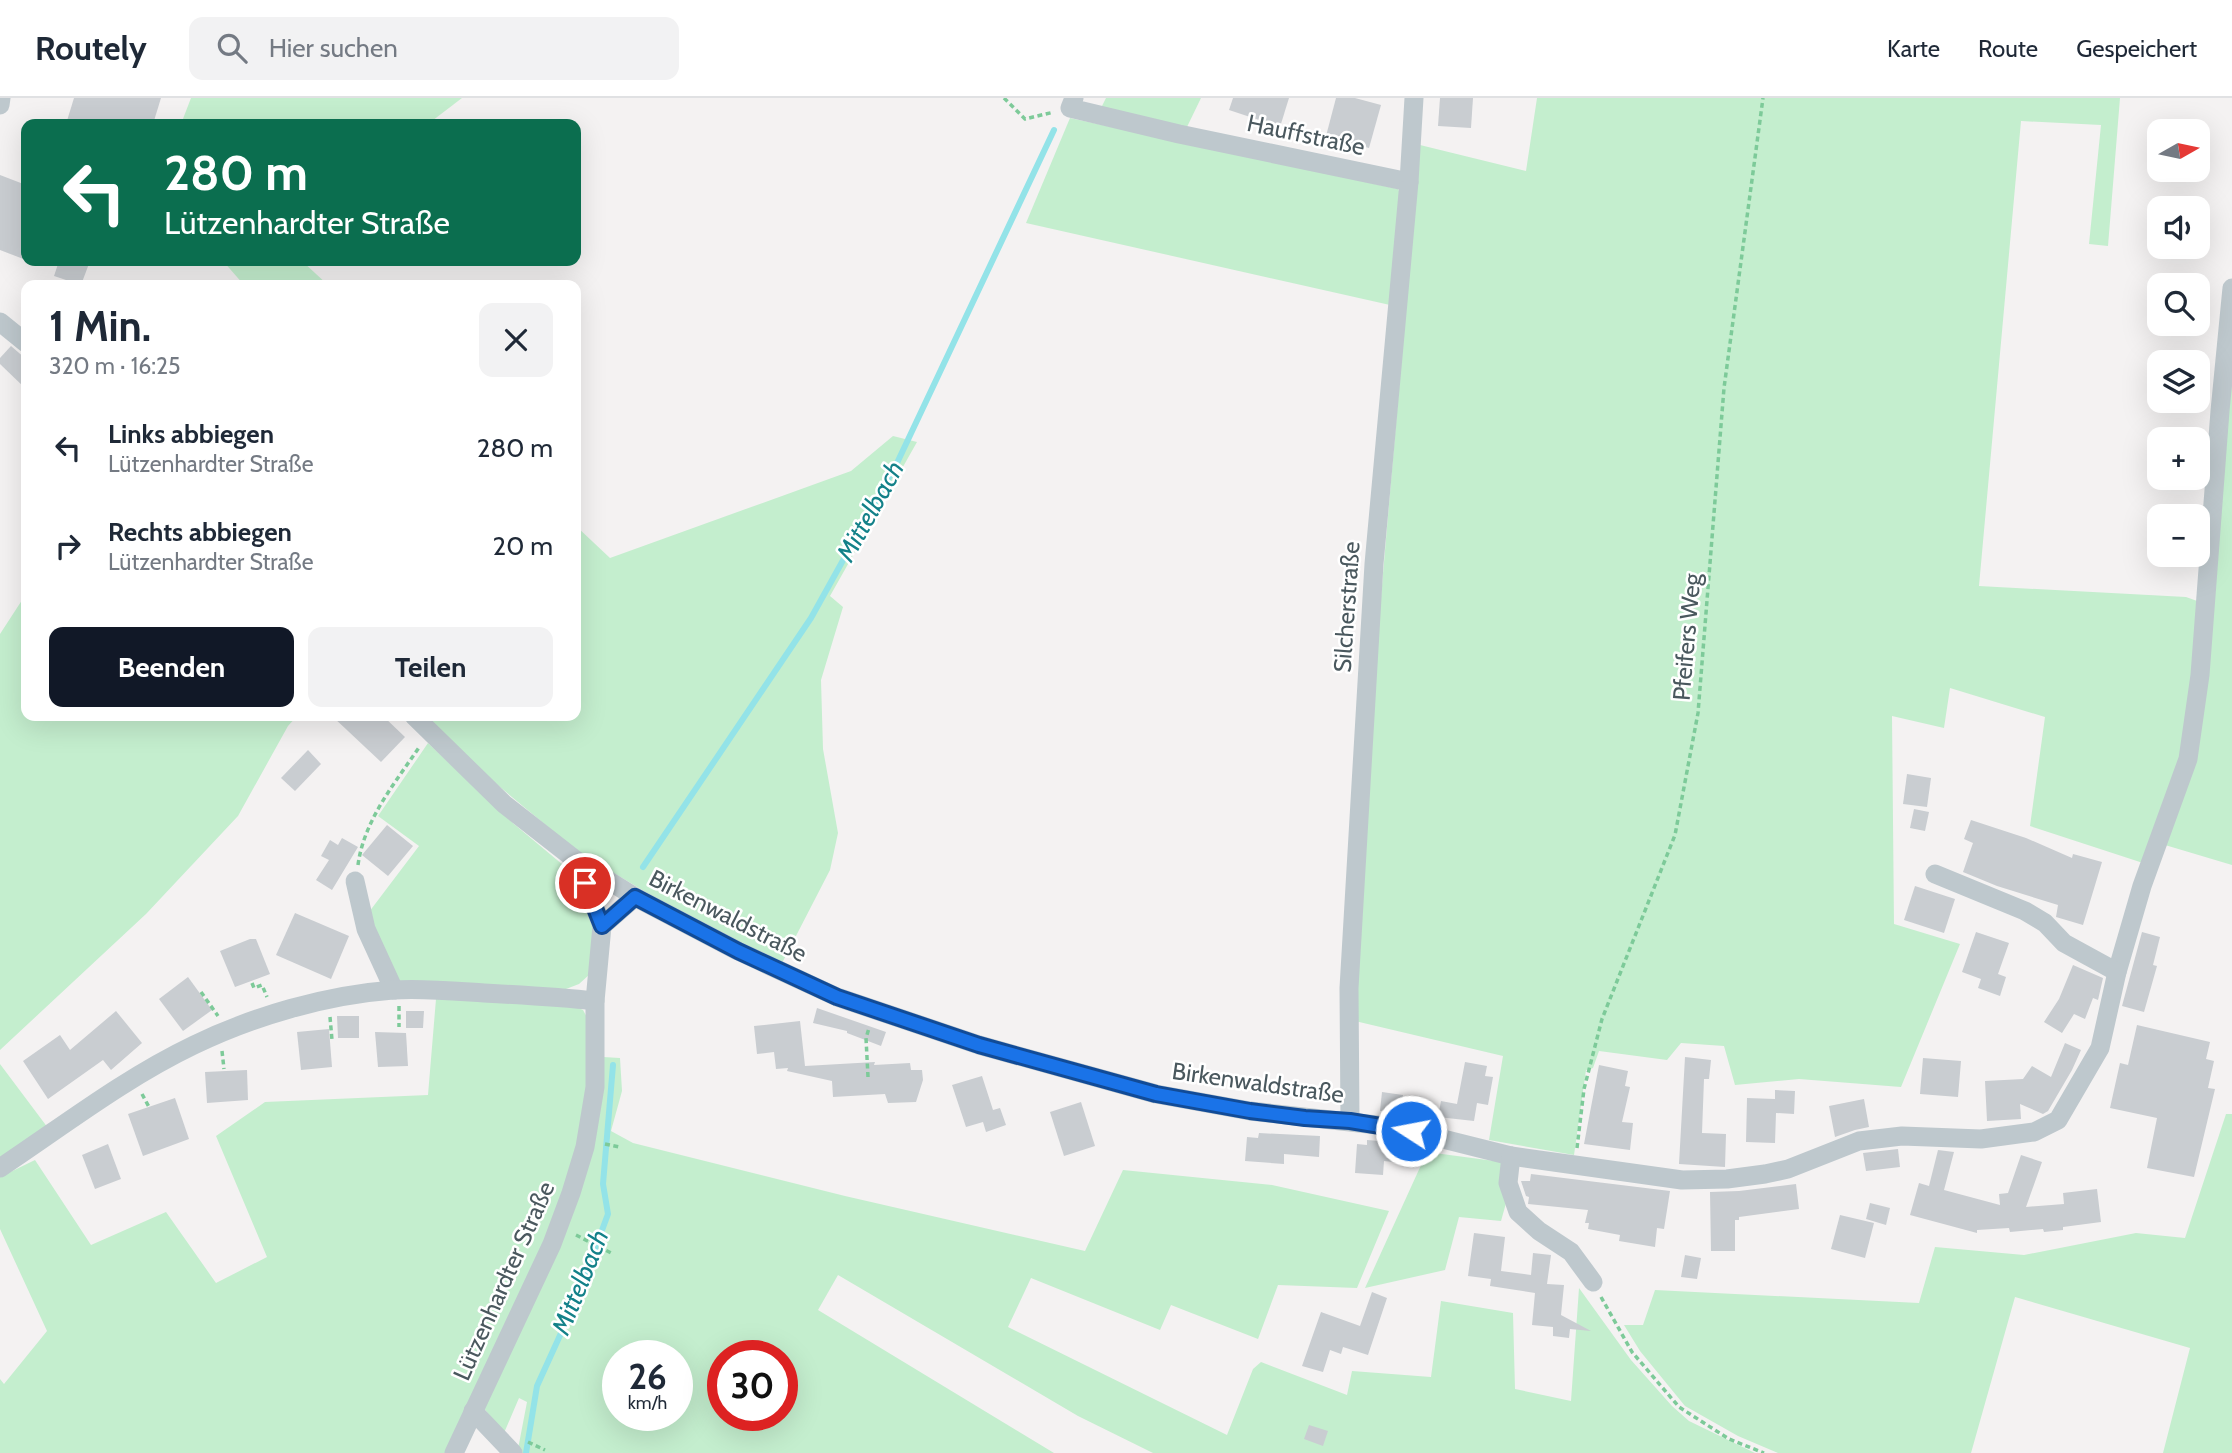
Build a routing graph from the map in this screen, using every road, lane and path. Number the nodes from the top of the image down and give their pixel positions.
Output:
1 (1, 98) edge
2 (1004, 98) edge
3 (1414, 98) edge
4 (1763, 98) edge
5 (1072, 103) edge
6 (0, 105) edge
7 (1409, 182) junction
8 (2232, 288) edge
9 (0, 322) edge
10 (21, 339) edge
11 (419, 721) edge
12 (430, 731) junction
13 (577, 862) junction
14 (1935, 874) dead end
15 (355, 881) joint
16 (635, 897) junction
17 (602, 926) junction
18 (2117, 972) junction
19 (394, 990) junction
20 (201, 992) dead end
21 (595, 1001) junction
22 (875, 1010) junction
23 (228, 1031) junction
24 (869, 1077) dead end
25 (1350, 1121) junction
26 (600, 1142) dead end
27 (619, 1147) dead end
28 (1511, 1156) junction
29 (1575, 1164) junction
30 (0, 1168) edge
31 (588, 1242) dead end
32 (613, 1254) dead end
33 (1593, 1282) joint
34 (473, 1411) junction
35 (540, 1447) dead end
36 (545, 1450) dead end
37 (454, 1453) edge
38 (513, 1453) edge
39 (1764, 1453) edge

1 - 6 street
2 - 5 path
3 - 7 street, Silcherstraße
4 - 29 path, Pfeifers Weg
5 - 7 street, Hauffstraße
7 - 25 street, Silcherstraße
8 - 18 street, Birkenwaldstraße
9 - 10 street
11 - 12 street, Birkenwaldstraße
12 - 13 street, Birkenwaldstraße
12 - 15 path
13 - 16 street, Birkenwaldstraße
13 - 17 street, Lützenhardter Straße
14 - 18 street
15 - 19 street
16 - 17 street
16 - 22 street, Birkenwaldstraße
17 - 21 street, Lützenhardter Straße
18 - 29 street, Birkenwaldstraße
19 - 21 street
19 - 23 street
20 - 23 path
21 - 34 street, Lützenhardter Straße
22 - 24 path
22 - 25 street, Birkenwaldstraße
23 - 30 street
25 - 28 street, Birkenwaldstraße
26 - 27 path
28 - 29 street, Birkenwaldstraße
28 - 33 street
31 - 32 path
33 - 39 path
34 - 37 street, Lützenhardter Straße
34 - 38 street
35 - 36 path

